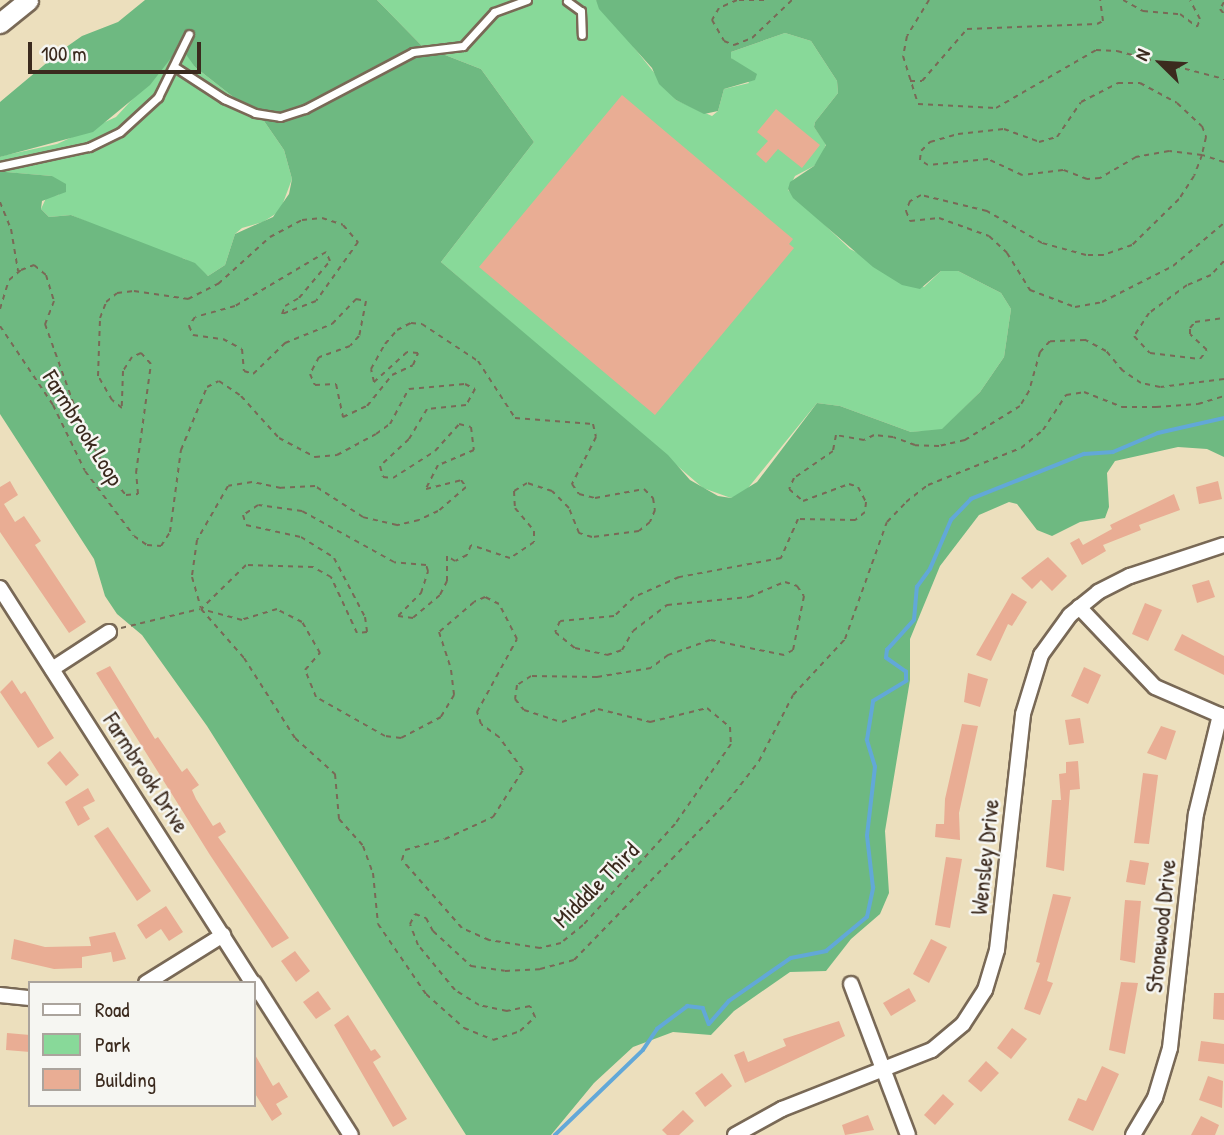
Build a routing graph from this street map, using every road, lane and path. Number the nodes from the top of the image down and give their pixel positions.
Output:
1 (28, 0) edge
2 (527, 0) edge
3 (560, 0) edge
4 (568, 0) edge
5 (764, 0) edge
6 (792, 0) edge
7 (929, 0) edge
8 (1100, 0) edge
9 (1124, 0) edge
10 (1191, 0) edge
11 (1224, 2) edge
12 (1224, 13) edge
13 (0, 23) edge
14 (190, 34) dead end
15 (582, 35) dead end
16 (175, 67) junction
17 (1224, 79) edge
18 (908, 81) junction
19 (1202, 155) junction
20 (1224, 162) edge
21 (0, 166) edge
22 (0, 202) edge
23 (1224, 223) edge
24 (1224, 261) edge
25 (18, 272) junction
26 (0, 309) edge
27 (1224, 318) edge
28 (0, 326) edge
29 (1224, 379) edge
30 (1224, 396) edge
31 (1224, 545) edge
32 (0, 588) edge
33 (1079, 607) junction
34 (201, 608) junction
35 (109, 632) joint
36 (52, 669) junction
37 (1222, 716) edge
38 (223, 935) junction
39 (149, 981) edge
40 (253, 981) edge
41 (851, 984) dead end
42 (256, 986) edge
43 (0, 995) edge
44 (28, 998) edge
45 (883, 1070) junction
46 (351, 1135) edge
47 (735, 1135) edge
48 (908, 1135) edge
49 (1133, 1135) edge

1 - 13 main road
2 - 16 lane
3 - 4 lane
4 - 15 lane
5 - 6 path
7 - 18 path
8 - 18 path
9 - 10 path
11 - 12 path
14 - 16 lane
16 - 21 lane
17 - 18 path
19 - 19 path
19 - 20 path
19 - 23 path
22 - 25 path
24 - 27 path
25 - 26 path
25 - 34 path, Farmbrook Loop
28 - 34 path, Farmbrook Loop
29 - 34 path, Midddle Third
30 - 34 path, Midddle Third
31 - 33 street, Wensley Drive
32 - 36 street, Farmbrook Drive
33 - 37 street
33 - 45 street, Wensley Drive
34 - 35 path
35 - 36 street
36 - 38 street, Farmbrook Drive
37 - 49 street, Stonewood Drive
38 - 39 street
38 - 40 street, Farmbrook Drive
41 - 45 street
42 - 46 street, Farmbrook Drive
43 - 44 street
45 - 47 street, Wensley Drive
45 - 48 street

